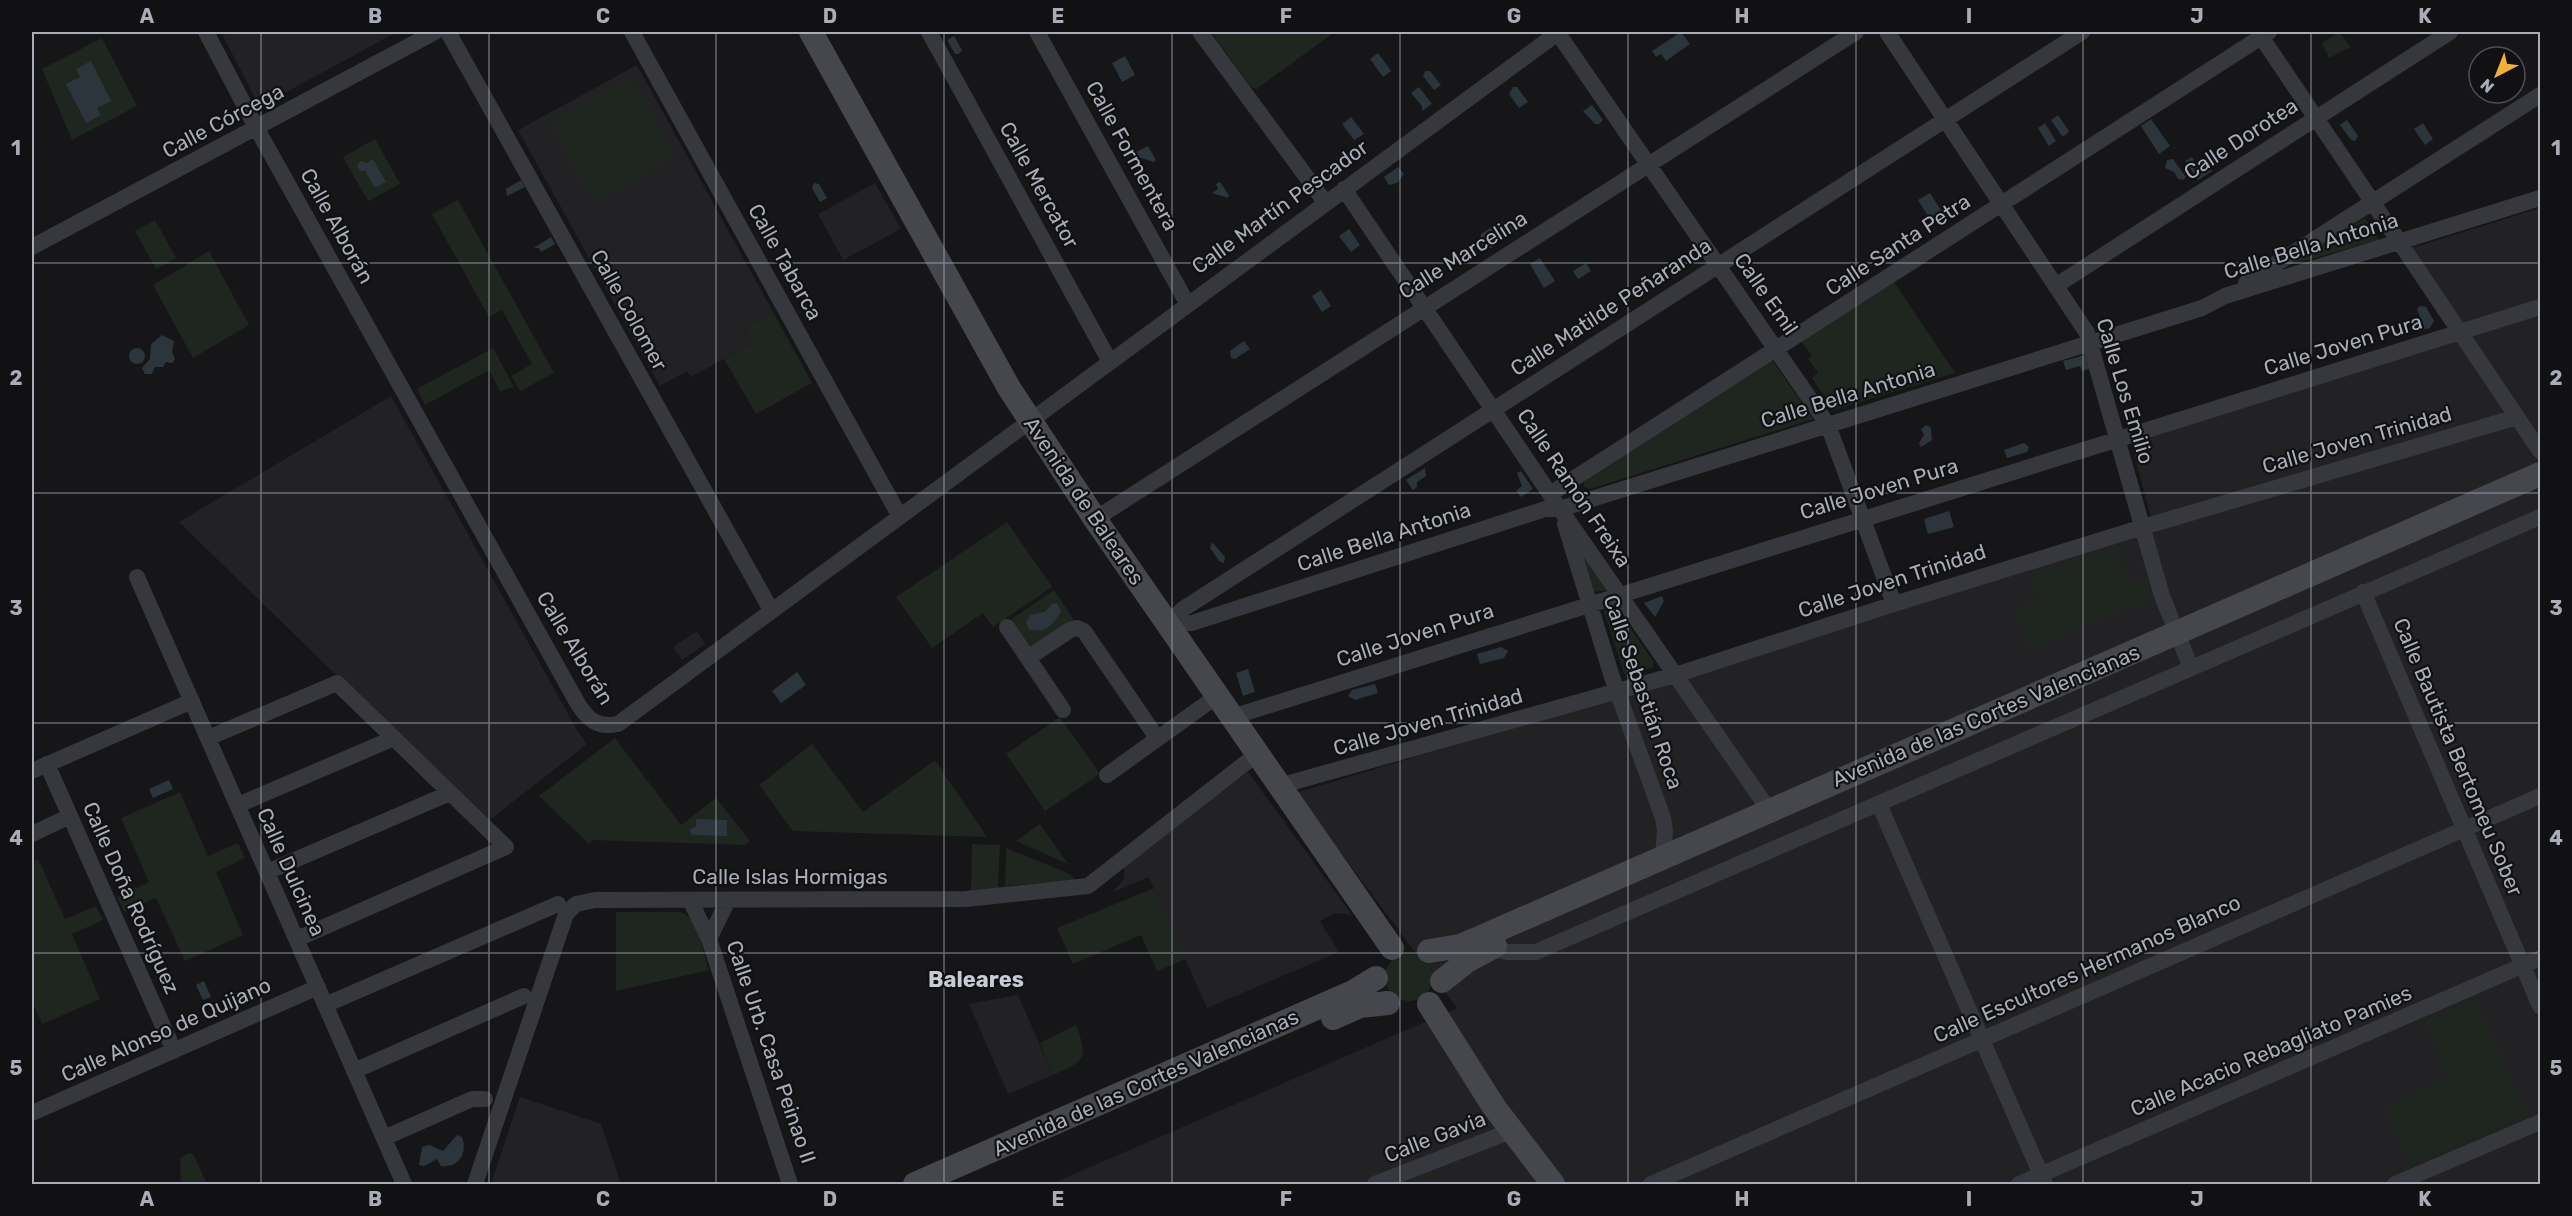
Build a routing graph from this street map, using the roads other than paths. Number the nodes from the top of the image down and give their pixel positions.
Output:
1 (206, 32) edge
2 (435, 32) edge
3 (448, 32) edge
4 (632, 32) edge
5 (811, 32) edge
6 (929, 32) edge
7 (1037, 32) edge
8 (1200, 32) edge
9 (1558, 32) edge
10 (1856, 32) edge
11 (1887, 32) edge
12 (2082, 32) edge
13 (2450, 32) edge
14 (2263, 33) edge
15 (2541, 95) edge
16 (1946, 118) junction
17 (2316, 118) junction
18 (257, 129) junction
19 (1649, 165) junction
20 (1344, 189) junction
21 (2541, 198) edge
22 (1325, 202) junction
23 (2373, 203) junction
24 (2002, 204) junction
25 (2400, 242) junction
26 (32, 247) edge
27 (1718, 265) junction
28 (2057, 285) junction
29 (2225, 296) junction
30 (1187, 303) junction
31 (1423, 306) junction
32 (2541, 307) edge
33 (2460, 332) junction
34 (2090, 343) junction
35 (1777, 350) junction
36 (1109, 360) junction
37 (1493, 410) junction
38 (2517, 417) junction
39 (1029, 419) junction
40 (1828, 425) junction
41 (2118, 439) junction
42 (2541, 452) edge
43 (2541, 474) edge
44 (2541, 491) edge
45 (1550, 494) junction
46 (1560, 509) junction
47 (899, 515) junction
48 (2541, 517) edge
49 (1863, 518) junction
50 (1095, 519) junction
51 (2143, 527) junction
52 (137, 577) dead end
53 (2363, 592) junction
54 (1619, 594) junction
55 (1894, 603) junction
56 (1588, 604) junction
57 (771, 610) junction
58 (1168, 624) junction
59 (1007, 627) dead end
60 (2179, 640) junction
61 (1028, 658) junction
62 (2191, 668) junction
63 (1676, 675) junction
64 (1617, 692) junction
65 (1217, 696) junction
66 (192, 701) junction
67 (1064, 711) dead end
68 (1232, 717) junction
69 (208, 738) junction
70 (394, 738) junction
71 (1157, 738) junction
72 (1257, 754) junction
73 (47, 764) junction
74 (32, 771) edge
75 (1107, 775) dead end
76 (1279, 786) junction
77 (450, 793) junction
78 (2541, 796) edge
79 (1879, 804) junction
80 (237, 805) junction
81 (1769, 810) junction
82 (70, 816) junction
83 (2465, 829) junction
84 (32, 834) edge
85 (1664, 857) junction
86 (267, 872) junction
87 (690, 900) junction
88 (728, 900) junction
89 (558, 904) dead end
90 (297, 939) junction
91 (709, 939) junction
92 (1392, 948) junction
93 (1491, 948) junction
94 (1429, 951) junction
95 (2541, 958) edge
96 (2523, 966) junction
97 (1376, 978) junction
98 (1442, 981) junction
99 (318, 987) junction
100 (524, 996) dead end
101 (1388, 1003) junction
102 (1428, 1004) junction
103 (326, 1005) junction
104 (2541, 1006) edge
105 (1983, 1040) junction
106 (174, 1051) junction
107 (354, 1071) junction
108 (485, 1099) dead end
109 (32, 1112) edge
110 (2541, 1122) edge
111 (1511, 1131) junction
112 (384, 1138) junction
113 (2044, 1180) edge
114 (792, 1183) edge
115 (405, 1185) edge
116 (475, 1185) edge
117 (915, 1185) edge
118 (951, 1185) edge
119 (1375, 1185) edge
120 (1553, 1185) edge
121 (1652, 1185) edge
122 (2019, 1185) edge
123 (2395, 1185) edge

1 - 18 street, Calle Alborán
2 - 18 street, Calle Córcega
3 - 57 street, Calle Colomer
4 - 47 street, Calle Tabarca
5 - 39 main road, Avenida de Baleares
6 - 36 street, Calle Mercator
7 - 30 street, Calle Formentera
8 - 22 street
9 - 19 street, Calle Emil
9 - 20 street, Calle Martín Pescador
10 - 19 street, Calle Marcelina
11 - 16 street, Calle Los Emilio
12 - 16 street, Calle Matilde Peñaranda
13 - 17 street, Calle Dorotea
14 - 17 street
14 - 24 street, Calle Santa Petra
15 - 23 street
16 - 24 street, Calle Los Emilio
16 - 27 street, Calle Matilde Peñaranda
17 - 23 street
17 - 28 street, Calle Dorotea
18 - 26 street, Calle Córcega
18 - 57 street, Calle Alborán
19 - 27 street, Calle Emil
19 - 31 street, Calle Marcelina
20 - 22 street, Calle Martín Pescador
20 - 31 street, Calle Ramón Freixa
21 - 25 street, Calle Bella Antonia
22 - 30 street, Calle Martín Pescador
23 - 25 street
23 - 29 street
24 - 28 street, Calle Los Emilio
24 - 35 street, Calle Santa Petra
25 - 29 street, Calle Bella Antonia
25 - 33 street
27 - 35 street, Calle Emil
27 - 37 street, Calle Matilde Peñaranda
28 - 34 street, Calle Los Emilio
29 - 34 street, Calle Bella Antonia
30 - 36 street, Calle Martín Pescador
31 - 37 street, Calle Ramón Freixa
31 - 50 street, Calle Marcelina
32 - 33 street, Calle Joven Pura
33 - 38 street
33 - 41 street, Calle Joven Pura
34 - 40 street, Calle Bella Antonia
34 - 41 street, Calle Los Emilio
35 - 40 street, Calle Emil
35 - 45 street, Calle Santa Petra
36 - 39 street, Calle Martín Pescador
37 - 45 street, Calle Ramón Freixa
37 - 58 street, Calle Matilde Peñaranda
38 - 42 street
38 - 51 street, Calle Joven Trinidad
39 - 47 street, Calle Alborán
39 - 50 main road, Avenida de Baleares
40 - 46 street, Calle Bella Antonia
40 - 49 street, Calle Emil
41 - 49 street, Calle Joven Pura
41 - 51 street, Calle Los Emilio
43 - 60 main road, Avenida de las Cortes Valencianas
44 - 60 main road, Avenida de las Cortes Valencianas
45 - 46 street, Calle Ramón Freixa
46 - 54 street, Calle Ramón Freixa
46 - 56 street, Calle Sebastián Roca
46 - 58 street, Calle Bella Antonia
47 - 57 street, Calle Alborán
48 - 53 street, Avenida de las Cortes Valencianas
49 - 54 street, Calle Joven Pura
49 - 55 street, Calle Emil
50 - 58 main road, Avenida de Baleares
51 - 55 street, Calle Joven Trinidad
51 - 60 street, Calle Los Emilio
52 - 66 street, Calle Dulcinea
53 - 62 street, Avenida de las Cortes Valencianas
53 - 83 street, Calle Bautista Bertomeu Sober
54 - 56 street, Calle Joven Pura
54 - 63 street, Calle Ramón Freixa
55 - 63 street, Calle Joven Trinidad
56 - 64 street, Calle Sebastián Roca
56 - 68 street, Calle Joven Pura
58 - 65 main road, Avenida de Baleares
59 - 61 street
60 - 62 street, Calle Los Emilio
60 - 81 main road, Avenida de las Cortes Valencianas
60 - 93 main road, Avenida de las Cortes Valencianas
61 - 67 street
61 - 71 street
62 - 79 street, Avenida de las Cortes Valencianas
63 - 64 street, Calle Joven Trinidad
63 - 81 street, Calle Ramón Freixa
64 - 76 street, Calle Joven Trinidad
64 - 85 street, Calle Sebastián Roca
65 - 68 main road, Avenida de Baleares
65 - 71 street
66 - 69 street, Calle Dulcinea
66 - 73 street
68 - 72 main road, Avenida de Baleares
69 - 70 street
69 - 80 street, Calle Dulcinea
70 - 77 street
70 - 80 street
71 - 75 street
72 - 76 main road, Avenida de Baleares
72 - 88 street, Calle Islas Hormigas
73 - 74 street
73 - 82 street, Calle Doña Rodríguez
76 - 92 main road, Avenida de Baleares
77 - 86 street
77 - 90 street
78 - 83 street, Calle Escultores Hermanos Blanco
79 - 93 street, Avenida de las Cortes Valencianas
79 - 105 street
80 - 86 street, Calle Dulcinea
81 - 85 main road, Avenida de las Cortes Valencianas
82 - 84 street
82 - 106 street, Calle Doña Rodríguez
83 - 96 street, Calle Bautista Bertomeu Sober
83 - 105 street, Calle Escultores Hermanos Blanco
85 - 94 main road, Avenida de las Cortes Valencianas
86 - 90 street, Calle Dulcinea
87 - 88 street, Calle Islas Hormigas
87 - 91 street, Calle Urb. Casa Peinao II
87 - 116 street, Calle Islas Hormigas
88 - 91 street
89 - 103 street
90 - 99 street, Calle Dulcinea
91 - 114 street, Calle Urb. Casa Peinao II
92 - 94 main road
92 - 97 main road
93 - 98 main road, Avenida de las Cortes Valencianas
94 - 98 main road
95 - 96 street, Calle Acacio Rebagliato Pamies
96 - 104 street, Calle Bautista Bertomeu Sober
96 - 113 street, Calle Acacio Rebagliato Pamies
97 - 101 main road
97 - 117 main road, Avenida de las Cortes Valencianas
98 - 102 main road
99 - 103 street, Calle Dulcinea
99 - 106 street, Calle Alonso de Quijano
100 - 107 street
101 - 102 main road
101 - 118 main road, Avenida de las Cortes Valencianas
102 - 111 main road
103 - 107 street, Calle Dulcinea
105 - 113 street
105 - 121 street, Calle Escultores Hermanos Blanco
106 - 109 street, Calle Alonso de Quijano
107 - 112 street, Calle Dulcinea
108 - 112 street
110 - 123 street
111 - 119 street, Calle Gavia
111 - 120 main road
112 - 115 street, Calle Dulcinea
113 - 122 street, Calle Acacio Rebagliato Pamies

